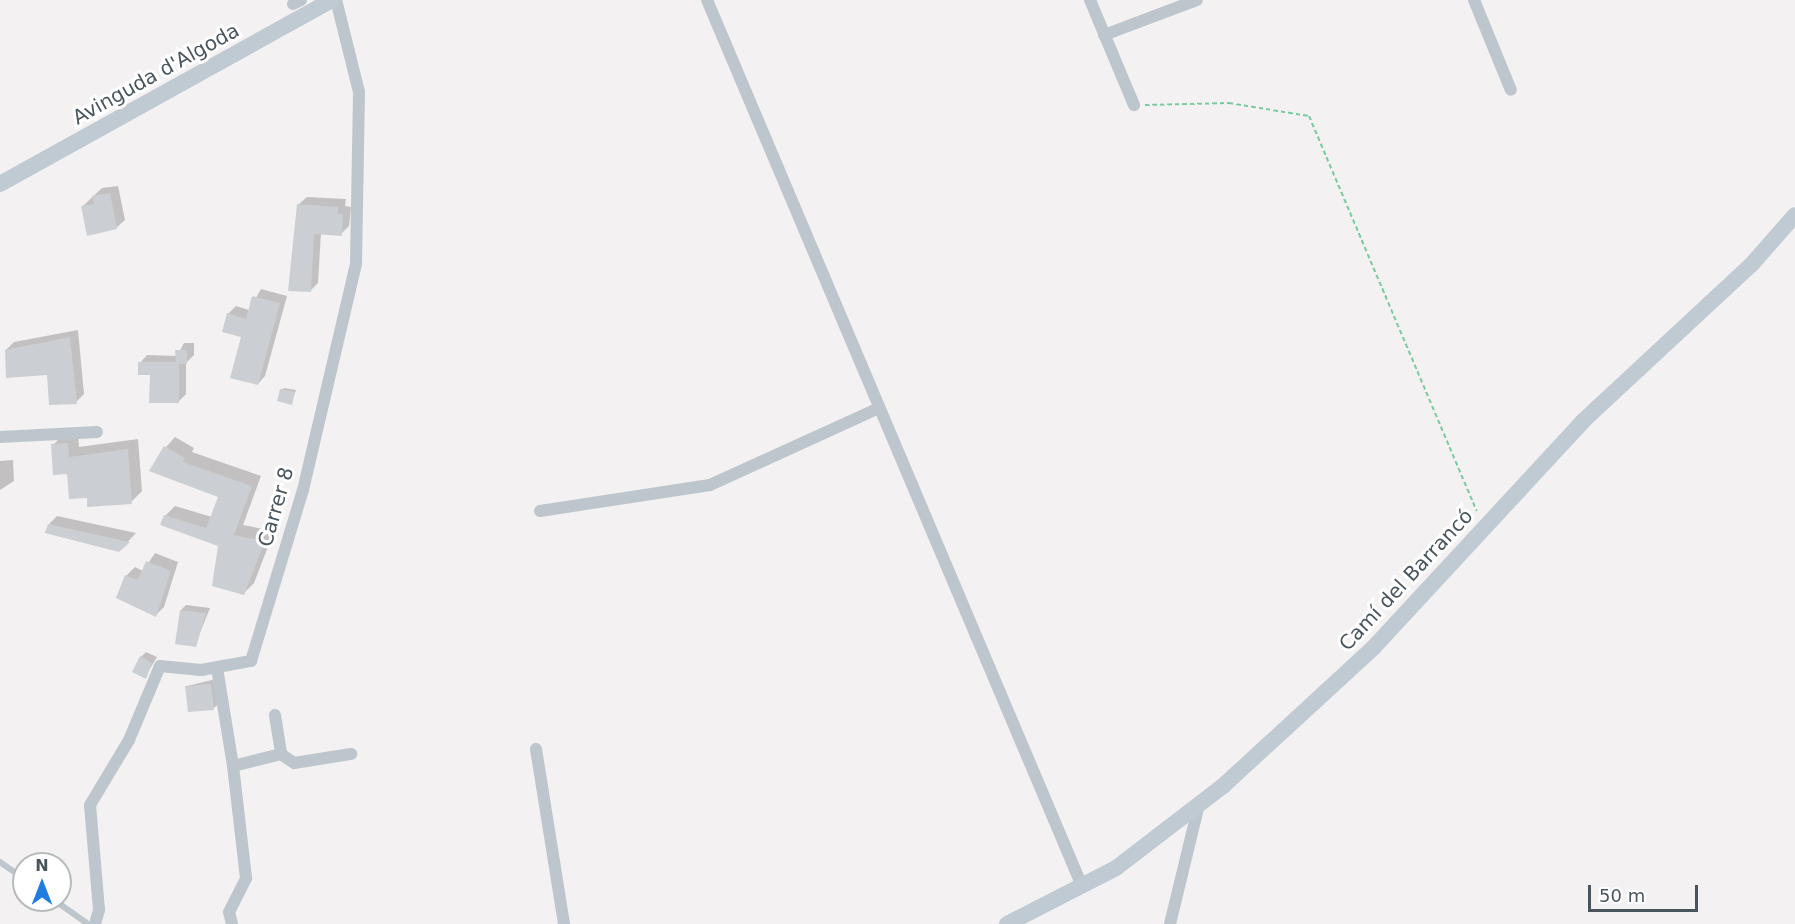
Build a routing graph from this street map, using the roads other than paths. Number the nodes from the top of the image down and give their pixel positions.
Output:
1 (334, 0) edge
2 (707, 0) edge
3 (1090, 0) edge
4 (1197, 0) edge
5 (1474, 0) edge
6 (296, 5) edge
7 (1104, 35) junction
8 (1511, 90) dead end
9 (1134, 105) road end
10 (0, 184) edge
11 (1795, 215) edge
12 (879, 408) junction
13 (97, 432) dead end
14 (0, 437) edge
15 (540, 511) dead end
16 (217, 668) junction
17 (275, 716) dead end
18 (536, 749) dead end
19 (281, 754) junction
20 (351, 754) dead end
21 (233, 766) junction
22 (1198, 808) junction
23 (1082, 886) junction
24 (71, 912) edge
25 (88, 924) edge
26 (95, 924) edge
27 (232, 924) edge
28 (564, 924) edge
29 (1007, 924) edge
30 (1170, 924) edge

1 - 6 street, Avinguda d'Algoda
1 - 16 street, Carrer 8
2 - 12 street
3 - 7 street
4 - 7 street
5 - 8 street
6 - 10 street, Avinguda d'Algoda
7 - 9 street
11 - 22 street, Camí del Barrancó
12 - 15 street
12 - 23 street
13 - 14 street
16 - 21 street
16 - 26 street, Carrer 8
17 - 19 street
18 - 28 street
19 - 20 street
19 - 21 street
21 - 27 street
22 - 23 street, Camí del Barrancó
22 - 30 street
23 - 29 street, Camí del Barrancó
24 - 25 lane

